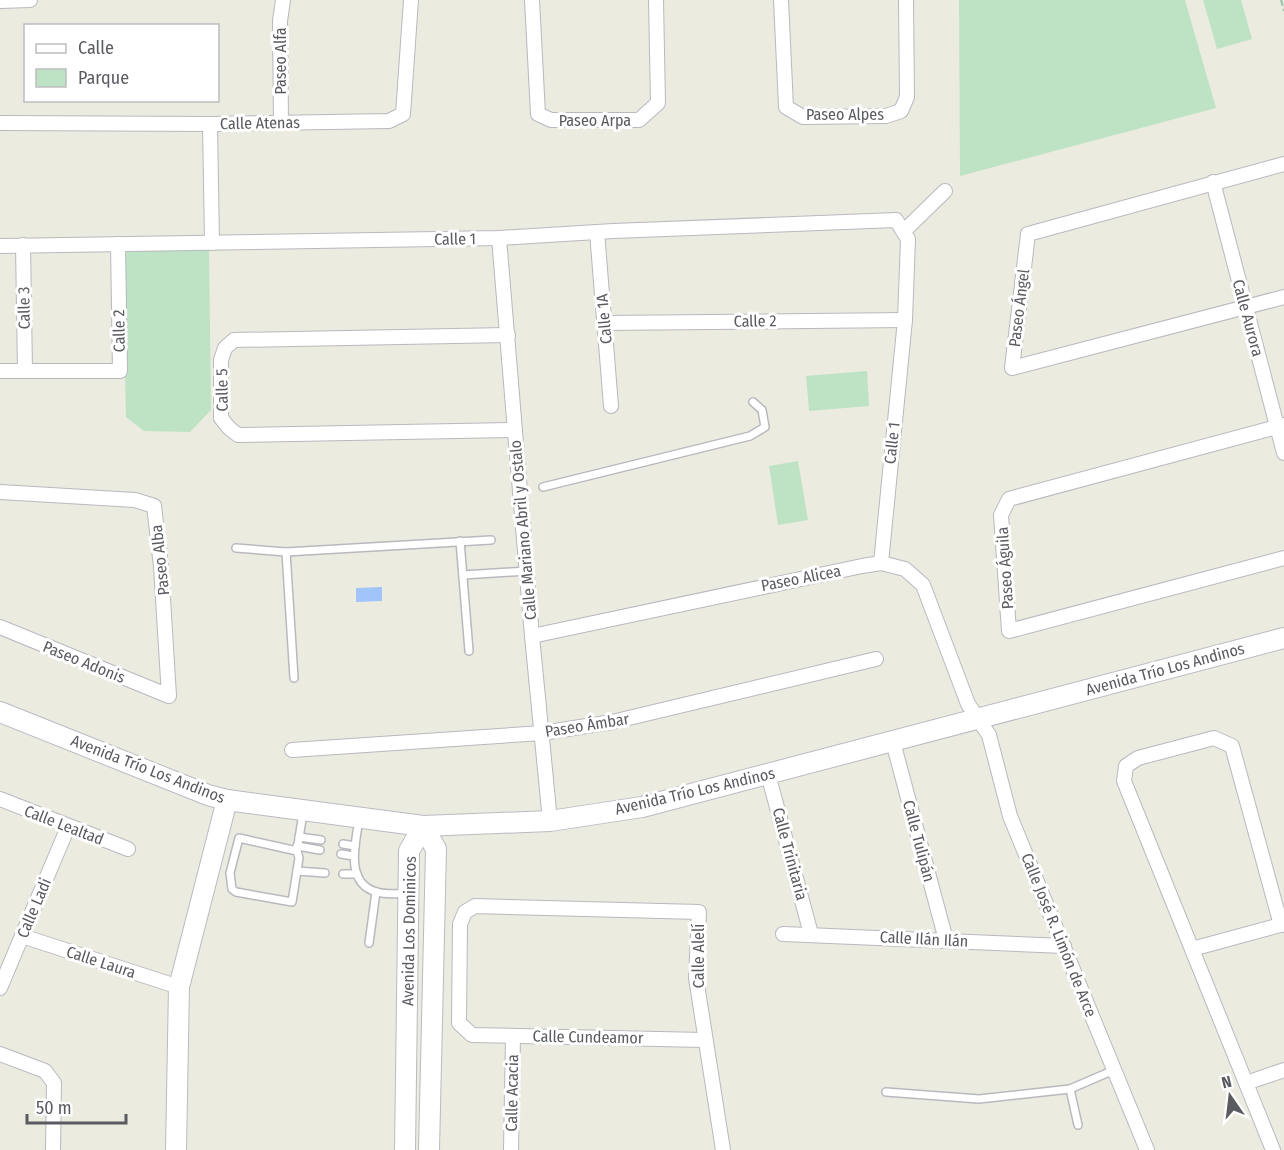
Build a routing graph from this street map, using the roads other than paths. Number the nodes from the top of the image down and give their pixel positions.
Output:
1 (0, 0) edge
2 (30, 0) edge
3 (283, 0) edge
4 (411, 0) edge
5 (532, 0) edge
6 (656, 0) edge
7 (781, 0) edge
8 (906, 0) edge
9 (0, 123) edge
10 (281, 123) junction
11 (210, 124) junction
12 (1284, 164) edge
13 (1212, 182) junction
14 (945, 191) dead end
15 (904, 231) junction
16 (597, 232) junction
17 (499, 238) junction
18 (212, 243) junction
19 (118, 244) junction
20 (23, 245) junction
21 (0, 246) edge
22 (1284, 297) edge
23 (1246, 307) junction
24 (905, 320) junction
25 (604, 323) junction
26 (508, 335) junction
27 (0, 371) edge
28 (25, 371) junction
29 (753, 402) dead end
30 (611, 406) dead end
31 (1280, 426) edge
32 (515, 430) junction
33 (1284, 453) edge
34 (543, 487) dead end
35 (0, 492) edge
36 (491, 540) dead end
37 (460, 541) junction
38 (236, 549) dead end
39 (286, 552) junction
40 (1284, 558) edge
41 (881, 563) junction
42 (527, 571) junction
43 (463, 575) junction
44 (0, 627) edge
45 (532, 636) junction
46 (1284, 638) edge
47 (469, 651) dead end
48 (876, 660) dead end
49 (294, 678) dead end
50 (169, 696) joint
51 (0, 712) edge
52 (978, 718) junction
53 (542, 732) junction
54 (893, 742) junction
55 (292, 750) dead end
56 (768, 774) junction
57 (0, 799) edge
58 (227, 800) junction
59 (303, 810) junction
60 (359, 818) junction
61 (550, 821) junction
62 (423, 826) junction
63 (68, 827) junction
64 (299, 837) junction
65 (321, 840) dead end
66 (343, 844) dead end
67 (355, 846) junction
68 (297, 848) junction
69 (128, 849) dead end
70 (320, 850) dead end
71 (341, 854) dead end
72 (354, 856) junction
73 (297, 871) junction
74 (325, 873) dead end
75 (343, 874) dead end
76 (357, 874) junction
77 (376, 892) junction
78 (409, 894) junction
79 (1283, 925) edge
80 (783, 934) dead end
81 (811, 934) junction
82 (22, 936) junction
83 (946, 940) junction
84 (369, 943) dead end
85 (1064, 946) junction
86 (1192, 949) junction
87 (180, 987) junction
88 (0, 988) edge
89 (472, 1035) joint
90 (513, 1036) junction
91 (704, 1040) junction
92 (0, 1054) edge
93 (1114, 1070) junction
94 (1284, 1070) edge
95 (1246, 1083) junction
96 (1070, 1089) junction
97 (886, 1092) dead end
98 (1078, 1125) dead end
99 (53, 1150) edge
100 (176, 1150) edge
101 (405, 1150) edge
102 (429, 1150) edge
103 (511, 1150) edge
104 (723, 1150) edge
105 (1147, 1150) edge
106 (1274, 1150) edge

1 - 2 street
3 - 10 street, Paseo Alfa
4 - 10 street, Calle Atenas
5 - 6 street, Paseo Arpa
7 - 8 street, Paseo Alpes
9 - 11 street, Calle Atenas
10 - 11 street, Calle Atenas
11 - 18 street
12 - 13 street
13 - 23 street, Calle Aurora
13 - 23 street, Paseo Ángel
14 - 15 street
15 - 16 street, Calle 1
15 - 24 street, Calle 1
16 - 17 street, Calle 1
16 - 25 street, Calle 1A
17 - 18 street, Calle 1
17 - 26 street, Calle Mariano Abril y Ostalo
18 - 19 street, Calle 1
19 - 20 street, Calle 1
19 - 28 street, Calle 2
20 - 21 street, Calle 1
20 - 28 street, Calle 3
22 - 23 street
23 - 31 street, Calle Aurora
24 - 25 street, Calle 2
24 - 41 street, Calle 1
25 - 30 street, Calle 1A
26 - 32 street, Calle Mariano Abril y Ostalo
26 - 32 street, Calle 5
27 - 28 street, Calle 2
29 - 34 lane
31 - 33 street, Calle Aurora
31 - 40 street, Paseo Águila
32 - 42 street, Calle Mariano Abril y Ostalo
35 - 50 street, Paseo Alba
36 - 37 lane
37 - 39 lane
37 - 43 lane
38 - 39 lane
39 - 49 lane
41 - 45 street, Paseo Alicea
41 - 52 street, Paseo Alicea
42 - 43 lane
42 - 45 street, Calle Mariano Abril y Ostalo
43 - 47 lane
44 - 50 street, Paseo Adonis
45 - 53 street, Calle Mariano Abril y Ostalo
46 - 52 street, Avenida Trío Los Andinos
48 - 53 street, Paseo Ámbar
51 - 58 street, Avenida Trío Los Andinos
52 - 54 street, Avenida Trío Los Andinos
52 - 85 street, Calle José R. Limón de Arce
53 - 55 street, Paseo Ámbar
53 - 61 street, Calle Mariano Abril y Ostalo
54 - 56 street, Avenida Trío Los Andinos
54 - 83 street, Calle Tulipán
56 - 61 street, Avenida Trío Los Andinos
56 - 81 street, Calle Trinitaria
57 - 63 street, Calle Lealtad
58 - 59 street, Avenida Trío Los Andinos
58 - 87 street
59 - 60 street, Avenida Trío Los Andinos
59 - 64 lane
60 - 62 street, Avenida Trío Los Andinos
60 - 67 lane
61 - 62 street, Avenida Trío Los Andinos
62 - 78 street, Avenida Los Dominicos
62 - 102 street, Avenida Los Dominicos
63 - 69 street, Calle Lealtad
63 - 82 street, Calle Ladi
64 - 65 lane
64 - 68 lane
66 - 67 lane
67 - 72 lane
68 - 70 lane
68 - 73 lane
68 - 73 lane
71 - 72 lane
72 - 76 lane
73 - 74 lane
75 - 76 lane
76 - 77 lane
77 - 78 lane
77 - 84 lane
78 - 101 street, Avenida Los Dominicos
79 - 86 street
79 - 86 street
80 - 81 street, Calle Ilán Ilán
81 - 83 street, Calle Ilán Ilán
82 - 87 street, Calle Laura
82 - 88 street, Calle Ladi
83 - 85 street, Calle Ilán Ilán
85 - 93 street, Calle José R. Limón de Arce
86 - 95 street
87 - 100 street
89 - 90 street, Calle Cundeamor
89 - 91 street, Calle Alelí
90 - 91 street, Calle Cundeamor
90 - 103 street, Calle Acacia
91 - 104 street, Calle Alelí
92 - 99 street
93 - 96 lane
93 - 105 street, Calle José R. Limón de Arce
94 - 95 street
95 - 106 street
96 - 97 lane
96 - 98 lane

